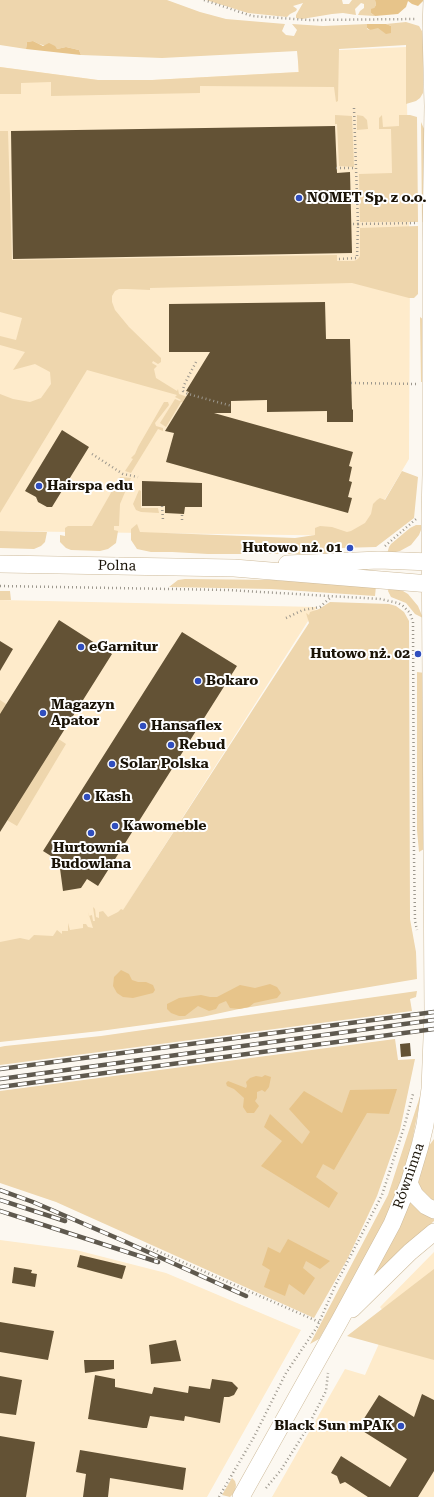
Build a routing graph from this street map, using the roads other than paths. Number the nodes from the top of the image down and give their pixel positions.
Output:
1 (432, 0) edge
2 (431, 562) junction
3 (0, 564) edge
4 (234, 568) junction
5 (430, 584) junction
6 (409, 1183) junction
7 (434, 1210) edge
8 (434, 1232) edge
9 (340, 1320) junction
10 (241, 1497) edge

1 - 2 street, Równinna
2 - 4 street, Polna
2 - 5 street, Równinna
3 - 4 street, Polna
4 - 5 street, Polna
5 - 6 street, Równinna
6 - 7 street
6 - 9 street, Równinna
8 - 9 street
9 - 10 street, Równinna

